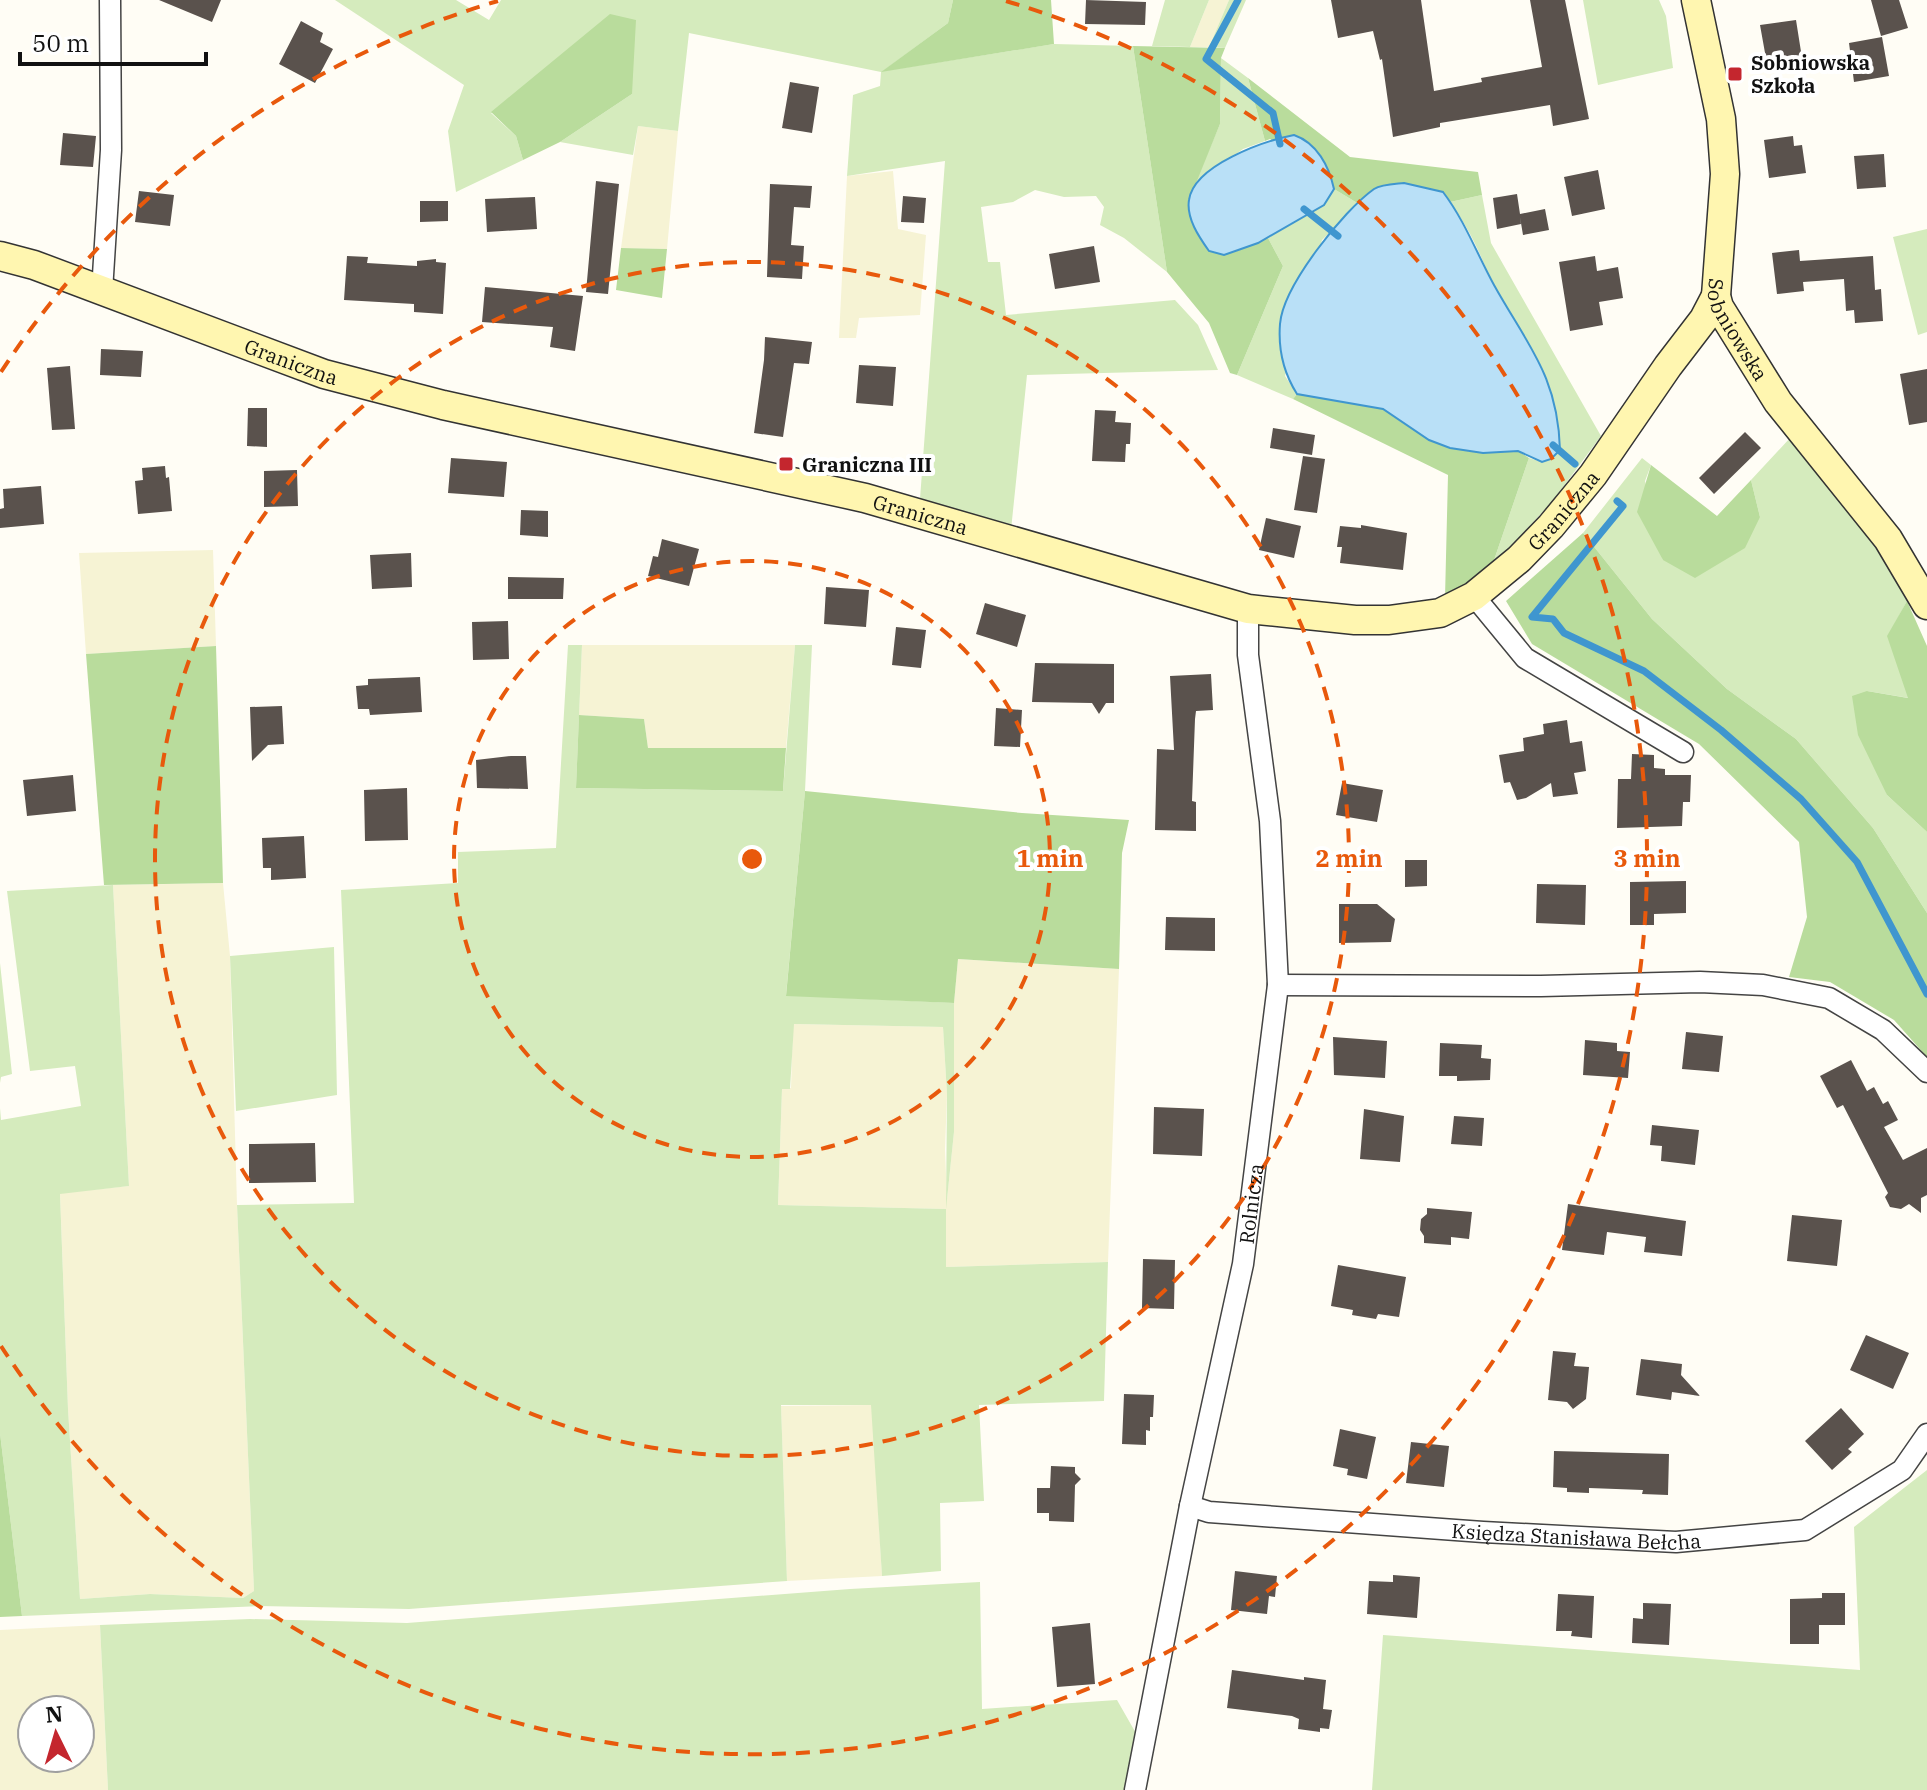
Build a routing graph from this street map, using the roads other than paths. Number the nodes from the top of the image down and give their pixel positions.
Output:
1 (110, 0) edge
2 (1696, 0) edge
3 (0, 256) edge
4 (102, 291) junction
5 (1716, 296) junction
6 (1474, 596) junction
7 (1927, 605) edge
8 (1248, 609) junction
9 (1683, 752) dead end
10 (1278, 985) junction
11 (1927, 1072) edge
12 (1927, 1434) edge
13 (1190, 1506) junction
14 (1135, 1790) edge

1 - 4 street
2 - 5 street, Sobniowska
3 - 4 street, Graniczna
4 - 8 street, Graniczna
5 - 6 street, Graniczna
5 - 7 street, Sobniowska
6 - 8 street, Graniczna
6 - 9 street
8 - 10 street, Rolnicza
10 - 11 street
10 - 13 street, Rolnicza
12 - 13 street, Księdza Stanisława Bełcha
13 - 14 street, Rolnicza

